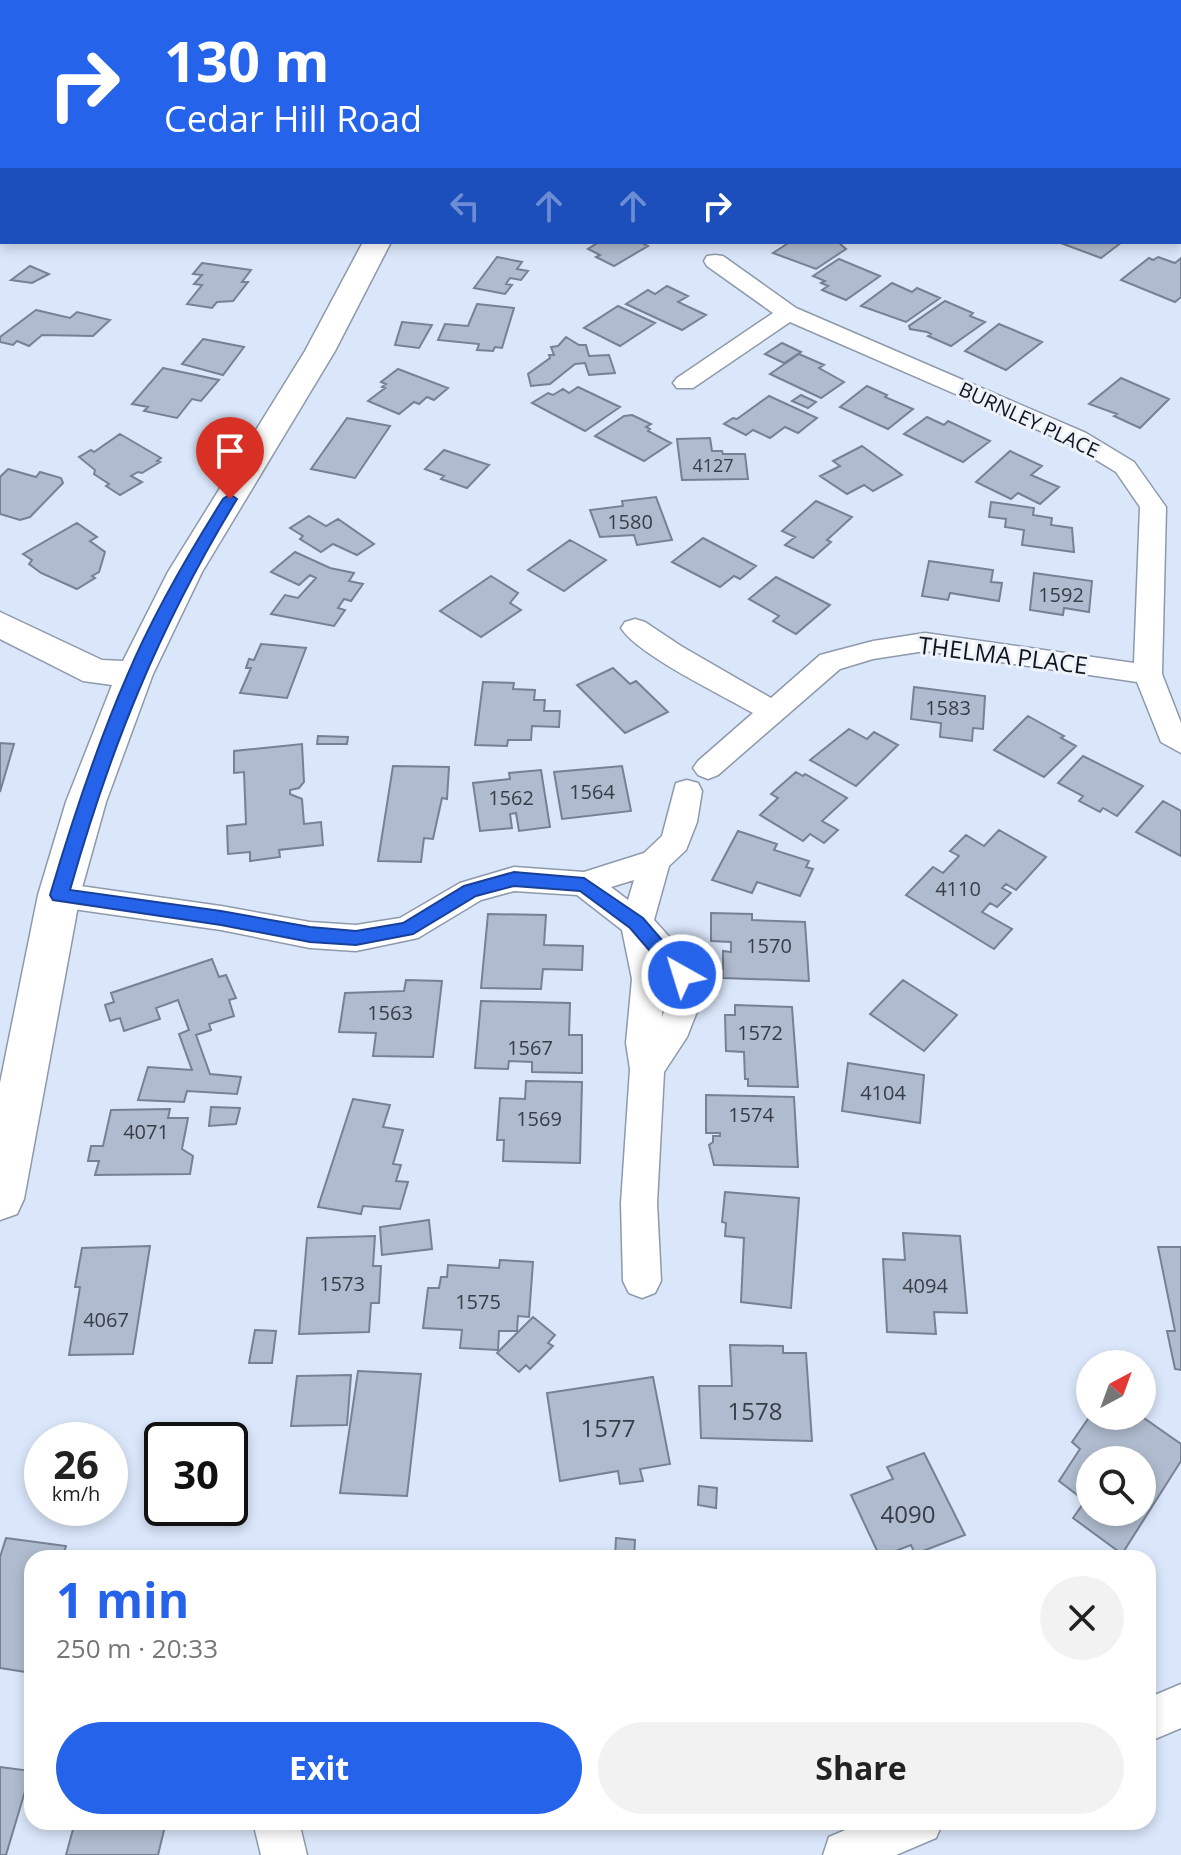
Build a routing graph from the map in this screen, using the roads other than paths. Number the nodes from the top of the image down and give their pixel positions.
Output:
1 (376, 244) edge
2 (715, 261) dead end
3 (788, 313) junction
4 (685, 383) dead end
5 (0, 624) edge
6 (635, 628) dead end
7 (135, 674) junction
8 (1148, 674) junction
9 (773, 712) junction
10 (1181, 743) edge
11 (708, 768) dead end
12 (687, 791) dead end
13 (655, 861) junction
14 (584, 884) junction
15 (59, 895) junction
16 (637, 923) junction
17 (0, 1199) edge
18 (642, 1281) dead end
19 (1181, 1706) edge
20 (1156, 1717) edge
21 (278, 1830) edge
22 (901, 1830) edge
23 (845, 1853) edge
24 (284, 1855) edge

1 - 7 street
2 - 3 street, BURNLEY PLACE
3 - 4 street
3 - 8 street, BURNLEY PLACE
5 - 7 street
6 - 9 street
7 - 15 street
8 - 9 street, THELMA PLACE
8 - 10 street, BURNLEY PLACE
9 - 11 street, THELMA PLACE
12 - 13 street
13 - 14 street
13 - 16 street
14 - 15 street
14 - 16 street
15 - 17 street
16 - 18 street
19 - 20 street
21 - 24 street
22 - 23 street

